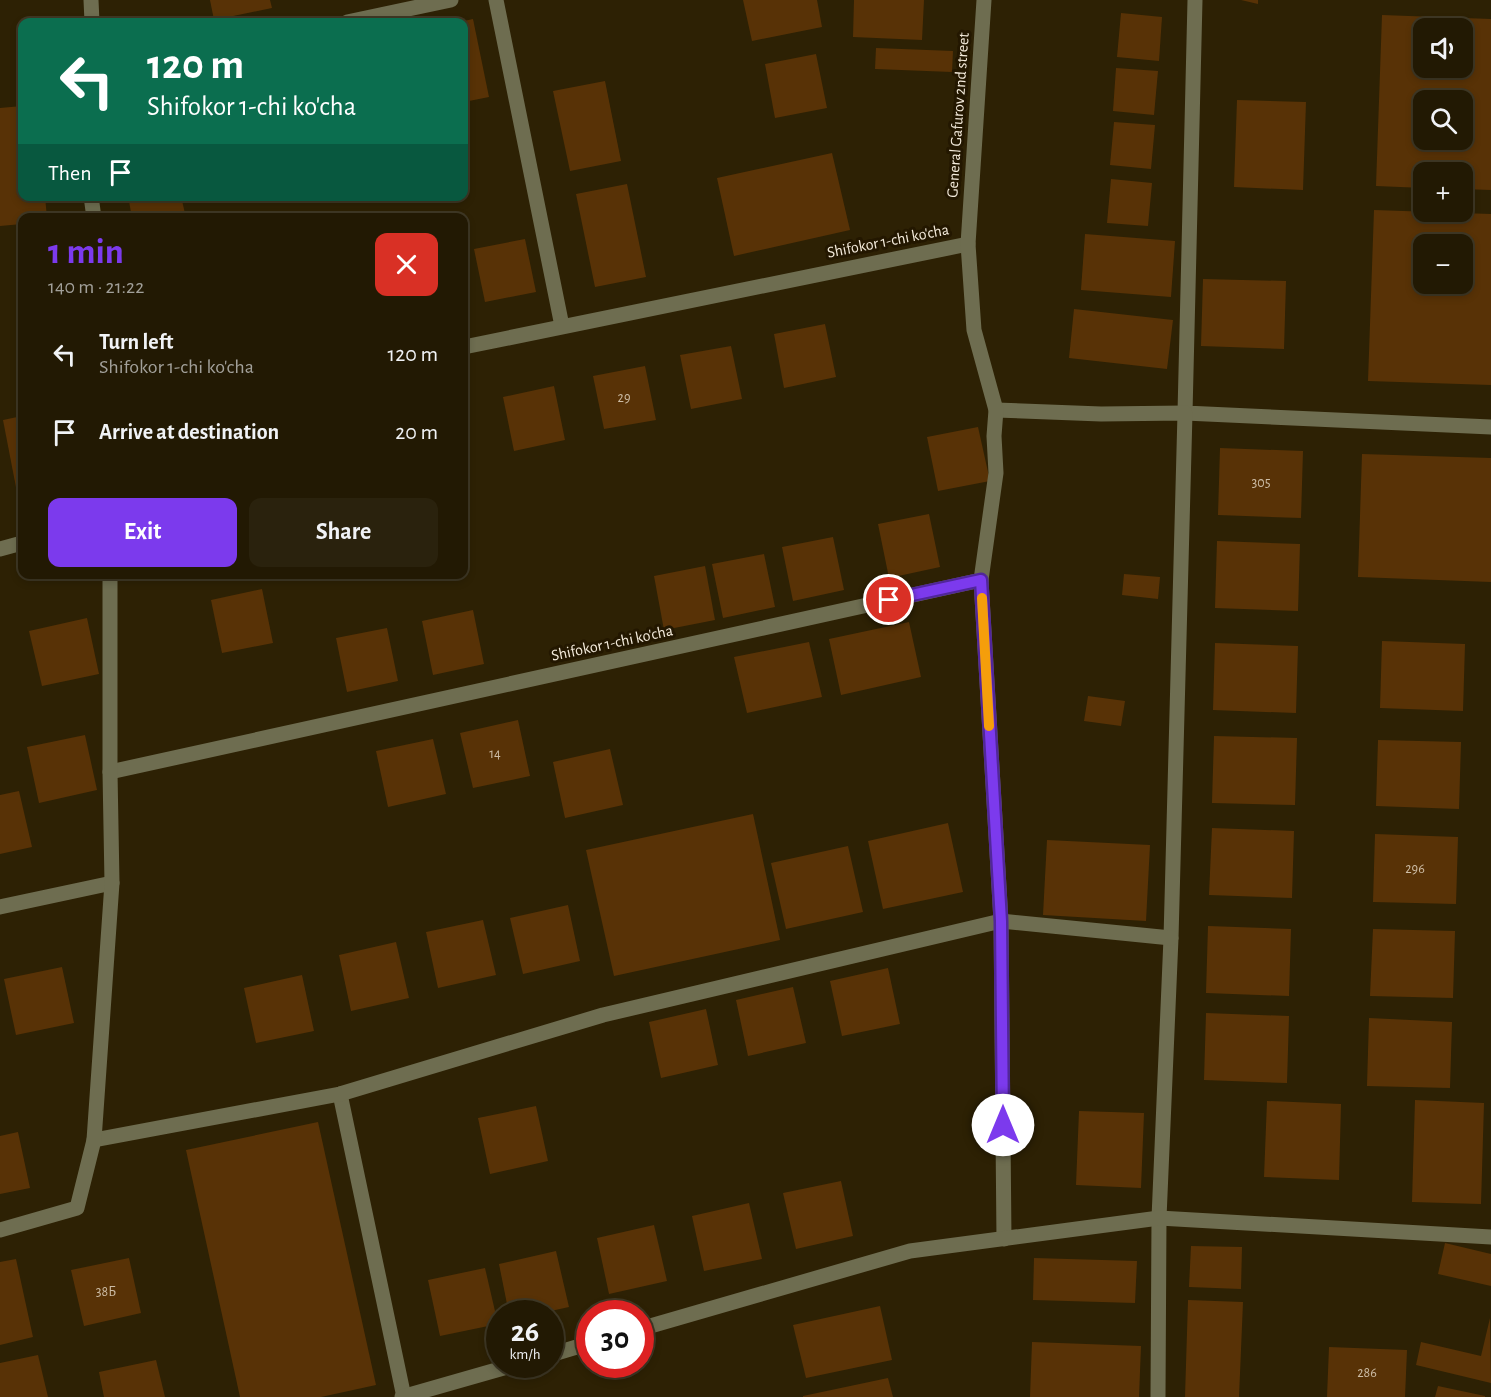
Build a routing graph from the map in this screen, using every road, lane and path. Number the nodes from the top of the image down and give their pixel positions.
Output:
1 (91, 0) edge
2 (451, 0) edge
3 (496, 0) edge
4 (984, 0) edge
5 (1196, 0) edge
6 (92, 18) edge
7 (366, 18) edge
8 (968, 244) junction
9 (562, 326) junction
10 (468, 346) edge
11 (996, 410) junction
12 (1185, 413) junction
13 (1491, 427) edge
14 (18, 544) edge
15 (0, 549) edge
16 (110, 579) edge
17 (981, 580) junction
18 (110, 772) junction
19 (112, 883) junction
20 (0, 908) edge
21 (1001, 921) junction
22 (1171, 938) junction
23 (340, 1094) junction
24 (94, 1140) junction
25 (1159, 1218) junction
26 (0, 1230) edge
27 (1491, 1237) edge
28 (1004, 1239) junction
29 (654, 1325) edge
30 (486, 1373) edge
31 (403, 1397) edge
32 (1158, 1397) edge

1 - 6 street
2 - 7 street
3 - 9 street
4 - 8 street, General Gafurov 2nd street
5 - 12 street
8 - 9 street, Shifokor 1-chi ko'cha
8 - 11 street, General Gafurov 2nd street
9 - 10 street, Shifokor 1-chi ko'cha
11 - 12 street
11 - 17 street, General Gafurov 2nd street
12 - 13 street
12 - 22 street
14 - 15 street
16 - 18 street
17 - 18 street, Shifokor 1-chi ko'cha
17 - 21 street
18 - 19 street
19 - 20 street
19 - 24 street
21 - 22 street
21 - 23 street
21 - 28 street
22 - 25 street
23 - 24 street
23 - 31 street
24 - 26 street
25 - 27 street
25 - 28 street
25 - 32 street
28 - 29 street
30 - 31 street

